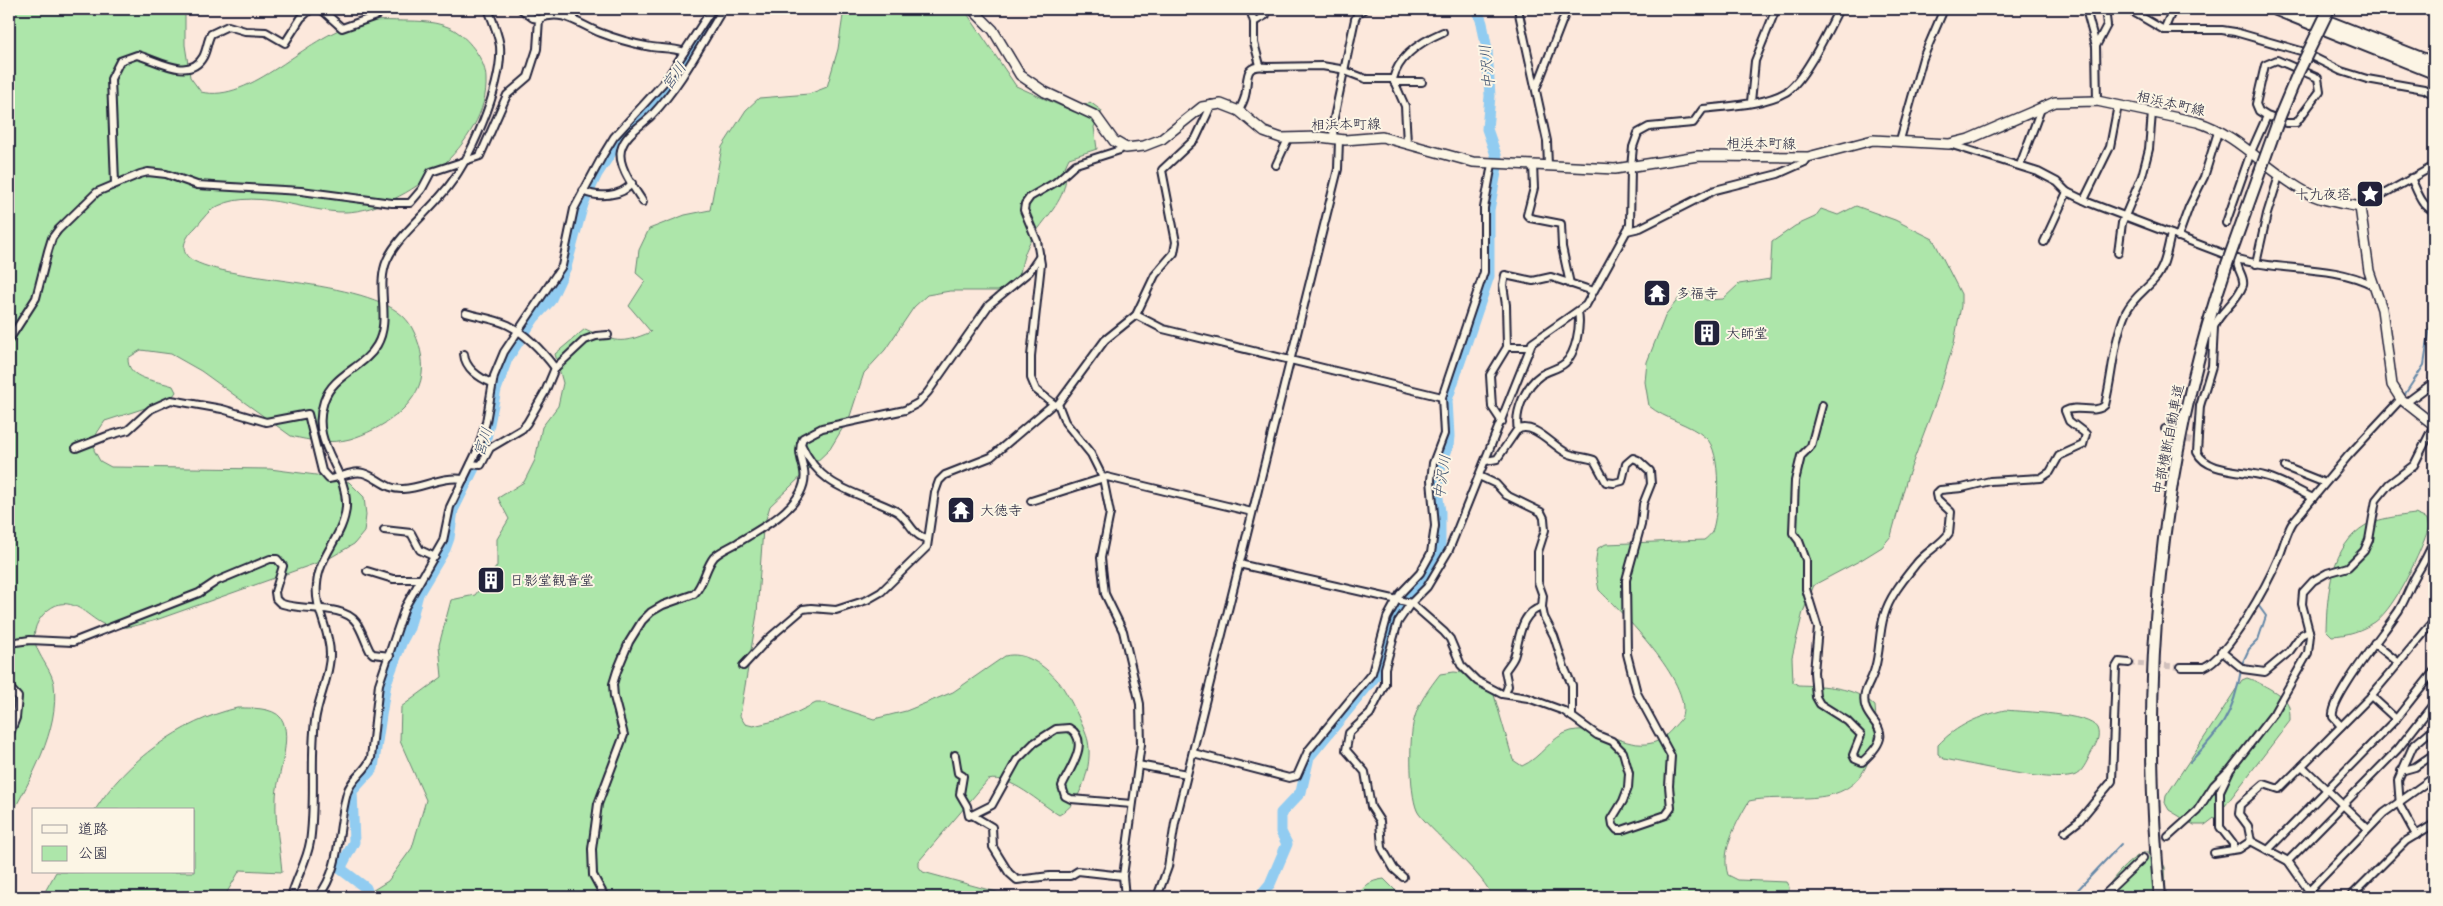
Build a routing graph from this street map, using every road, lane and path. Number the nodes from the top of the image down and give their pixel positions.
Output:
1 (311, 9) edge
2 (320, 9) edge
3 (376, 9) edge
4 (488, 9) edge
5 (521, 9) edge
6 (574, 9) edge
7 (712, 9) edge
8 (723, 9) edge
9 (972, 9) edge
10 (1250, 9) edge
11 (1266, 9) edge
12 (1364, 9) edge
13 (1518, 9) edge
14 (1567, 9) edge
15 (1776, 9) edge
16 (1839, 9) edge
17 (1944, 9) edge
18 (2086, 9) edge
19 (2105, 9) edge
20 (2128, 9) edge
21 (2173, 9) edge
22 (2274, 9) edge
23 (2297, 9) edge
24 (2329, 9) edge
25 (1356, 11) edge
26 (539, 19) junction
27 (574, 19) junction
28 (1254, 22) junction
29 (2164, 30) junction
30 (1443, 32) dead end
31 (2096, 46) junction
32 (691, 50) junction
33 (2434, 62) edge
34 (1260, 66) junction
35 (1344, 70) junction
36 (2434, 74) edge
37 (1394, 80) junction
38 (1422, 82) dead end
39 (1536, 89) junction
40 (2434, 95) edge
41 (2097, 100) junction
42 (1751, 102) junction
43 (1212, 104) junction
44 (2118, 105) junction
45 (2042, 106) junction
46 (1239, 111) junction
47 (2152, 113) junction
48 (2267, 116) junction
49 (2218, 132) junction
50 (1288, 139) junction
51 (1336, 139) junction
52 (1900, 140) junction
53 (619, 141) junction
54 (1407, 143) junction
55 (1949, 144) junction
56 (1122, 147) junction
57 (2251, 152) junction
58 (1808, 157) junction
59 (465, 161) junction
60 (1496, 164) junction
61 (1276, 165) dead end
62 (1533, 165) junction
63 (1548, 165) junction
64 (2020, 165) junction
65 (2434, 166) edge
66 (1631, 167) junction
67 (2279, 176) junction
68 (2411, 178) junction
69 (115, 183) junction
70 (632, 183) junction
71 (586, 192) junction
72 (2066, 192) junction
73 (2084, 200) junction
74 (642, 202) dead end
75 (2360, 206) junction
76 (2434, 211) edge
77 (2124, 216) junction
78 (2226, 223) dead end
79 (1627, 232) junction
80 (2171, 234) junction
81 (2178, 237) junction
82 (2044, 242) dead end
83 (2118, 253) dead end
84 (1040, 256) junction
85 (2237, 259) junction
86 (2256, 264) junction
87 (1570, 284) junction
88 (2373, 285) junction
89 (1593, 291) junction
90 (1578, 312) junction
91 (466, 313) dead end
92 (1136, 315) junction
93 (521, 333) junction
94 (608, 335) dead end
95 (9, 340) edge
96 (1507, 347) junction
97 (1529, 347) junction
98 (464, 354) dead end
99 (1291, 359) junction
100 (555, 368) junction
101 (492, 382) junction
102 (2434, 382) edge
103 (1442, 397) junction
104 (2404, 401) junction
105 (1055, 404) junction
106 (1822, 405) dead end
107 (1502, 422) junction
108 (2434, 425) edge
109 (1518, 430) junction
110 (2165, 430) dead end
111 (2173, 433) tunnel mouth
112 (801, 442) junction
113 (76, 448) dead end
114 (1486, 461) junction
115 (474, 465) junction
116 (2285, 466) dead end
117 (1479, 476) junction
118 (339, 477) junction
119 (1103, 478) junction
120 (464, 479) junction
121 (2325, 483) junction
122 (2312, 498) junction
123 (1030, 501) dead end
124 (1252, 512) junction
125 (384, 530) dead end
126 (2434, 538) edge
127 (928, 539) junction
128 (2430, 555) junction
129 (435, 557) junction
130 (1239, 564) junction
131 (2434, 568) edge
132 (367, 571) dead end
133 (420, 579) junction
134 (1404, 602) junction
135 (1542, 607) junction
136 (318, 609) junction
137 (2434, 621) edge
138 (2309, 631) junction
139 (9, 643) edge
140 (2374, 643) junction
141 (2221, 652) junction
142 (390, 656) junction
143 (2399, 662) junction
144 (2129, 663) dead end
145 (743, 666) dead end
146 (2181, 667) tunnel mouth
147 (2434, 671) edge
148 (9, 687) edge
149 (1505, 694) junction
150 (2371, 696) junction
151 (2434, 703) edge
152 (1572, 717) junction
153 (2396, 719) junction
154 (2341, 726) junction
155 (2434, 728) edge
156 (9, 736) edge
157 (1192, 753) junction
158 (2434, 754) edge
159 (956, 755) dead end
160 (1138, 764) junction
161 (2302, 766) junction
162 (2230, 770) junction
163 (2401, 771) junction
164 (1187, 774) junction
165 (2434, 777) edge
166 (2328, 789) junction
167 (2399, 802) junction
168 (1132, 804) junction
169 (2343, 804) junction
170 (972, 815) junction
171 (2434, 824) edge
172 (2368, 828) junction
173 (2065, 832) dead end
174 (2416, 835) junction
175 (2168, 837) tunnel mouth
176 (2251, 841) junction
177 (2234, 848) junction
178 (2268, 850) junction
179 (2214, 853) dead end
180 (2142, 858) tunnel mouth
181 (2288, 861) junction
182 (1123, 876) junction
183 (1403, 877) dead end
184 (2309, 891) junction
185 (291, 897) edge
186 (318, 897) edge
187 (605, 897) edge
188 (1125, 897) edge
189 (1157, 897) edge
190 (2102, 897) edge
191 (2160, 897) edge
192 (2316, 897) edge
193 (2350, 897) edge

1 - 69 street
2 - 3 street
4 - 59 street
5 - 26 street
6 - 27 street
7 - 32 street
8 - 32 street
9 - 56 main road
10 - 28 street
11 - 28 street
12 - 25 street
13 - 39 street
14 - 39 street
15 - 42 street
16 - 42 street
17 - 52 street
18 - 31 street
19 - 31 street
20 - 29 street
21 - 29 street
22 - 36 highway
23 - 33 highway
24 - 191 highway, 中部横断自動車道, bridge
25 - 35 street
26 - 27 street
26 - 59 street
27 - 32 street
28 - 34 street
29 - 40 street
30 - 37 street
31 - 41 street
32 - 53 street
32 - 53 street
34 - 35 street
34 - 46 street
35 - 37 street
35 - 51 street
37 - 38 street
37 - 54 street
39 - 63 street
41 - 44 main road, 相浜本町線
41 - 45 main road, 相浜本町線
42 - 66 street
43 - 46 main road, 相浜本町線
43 - 56 main road
43 - 92 street
44 - 47 main road, 相浜本町線
44 - 73 street
45 - 55 main road, 相浜本町線
45 - 64 street
46 - 50 main road, 相浜本町線
47 - 49 main road, 相浜本町線
47 - 77 street
48 - 48 street
48 - 57 street
49 - 57 main road, 相浜本町線
49 - 81 street
50 - 51 main road, 相浜本町線
50 - 61 street
51 - 54 main road, 相浜本町線
51 - 99 street
52 - 55 main road, 相浜本町線
52 - 58 main road, 相浜本町線
53 - 70 street
53 - 71 street
54 - 60 main road, 相浜本町線
55 - 64 street
56 - 84 street
57 - 67 main road, 相浜本町線
57 - 78 street
58 - 66 main road, 相浜本町線
58 - 79 street
59 - 69 street
59 - 118 street
60 - 62 main road, 相浜本町線
60 - 103 street
62 - 63 main road, 相浜本町線
62 - 87 street
63 - 66 main road, 相浜本町線
64 - 72 street
65 - 68 street
66 - 79 street
67 - 75 main road, 相浜本町線
67 - 86 street
68 - 75 street
68 - 76 street
69 - 95 street
70 - 71 street
70 - 74 street
71 - 93 street
72 - 73 street
72 - 82 street
73 - 77 street
75 - 88 main road
77 - 80 street
77 - 83 street
79 - 89 street
80 - 81 street
80 - 106 street
81 - 85 street
84 - 105 street
84 - 112 street
85 - 86 street
85 - 122 street
86 - 88 street
87 - 89 street
87 - 96 street
88 - 104 main road
89 - 90 street
90 - 97 street
90 - 109 street
91 - 93 street
92 - 99 street
92 - 105 street
93 - 100 street
93 - 101 street
94 - 100 street
96 - 97 street
96 - 107 street
97 - 107 street
98 - 101 street
99 - 103 street
99 - 124 street
100 - 115 street
101 - 115 street
102 - 104 street
103 - 134 street
104 - 108 main road
104 - 121 street
105 - 119 street
105 - 127 street
107 - 114 street
108 - 138 street
109 - 114 street
109 - 152 street
110 - 111 street
112 - 127 street
112 - 187 street
113 - 118 street
114 - 117 street
115 - 120 street
116 - 121 street
117 - 134 street
117 - 135 street
118 - 120 street
118 - 136 street
119 - 123 street
119 - 124 street
119 - 160 street
120 - 129 street
121 - 122 street
122 - 141 street
124 - 130 street
125 - 129 street
126 - 128 street
127 - 145 street
128 - 131 street
128 - 140 street
129 - 133 street
130 - 134 street
130 - 157 street
132 - 133 street
133 - 142 street
134 - 149 street
134 - 157 street
134 - 183 street
135 - 149 street
135 - 152 street
136 - 139 street
136 - 142 street
136 - 185 street
137 - 143 street
138 - 141 street
138 - 162 street
140 - 143 street
140 - 154 street
141 - 146 street
142 - 186 street
143 - 150 street
144 - 173 street
147 - 153 street
148 - 156 street
149 - 152 street
150 - 153 street
150 - 154 street
151 - 169 street
153 - 166 street
154 - 161 street
155 - 163 street
157 - 164 street
158 - 163 street
159 - 170 street
160 - 164 street
160 - 168 street
161 - 166 street
161 - 176 street
162 - 175 street
162 - 177 street
163 - 167 street
164 - 189 street
165 - 167 street
166 - 169 street
166 - 178 street
167 - 172 street
167 - 174 street
168 - 170 street
168 - 182 street
169 - 172 street
169 - 181 street
170 - 182 street
171 - 174 street
172 - 184 street
174 - 193 street
176 - 177 street
176 - 178 street
177 - 179 street
178 - 181 street
180 - 190 street
181 - 184 street
182 - 188 street
184 - 192 street

